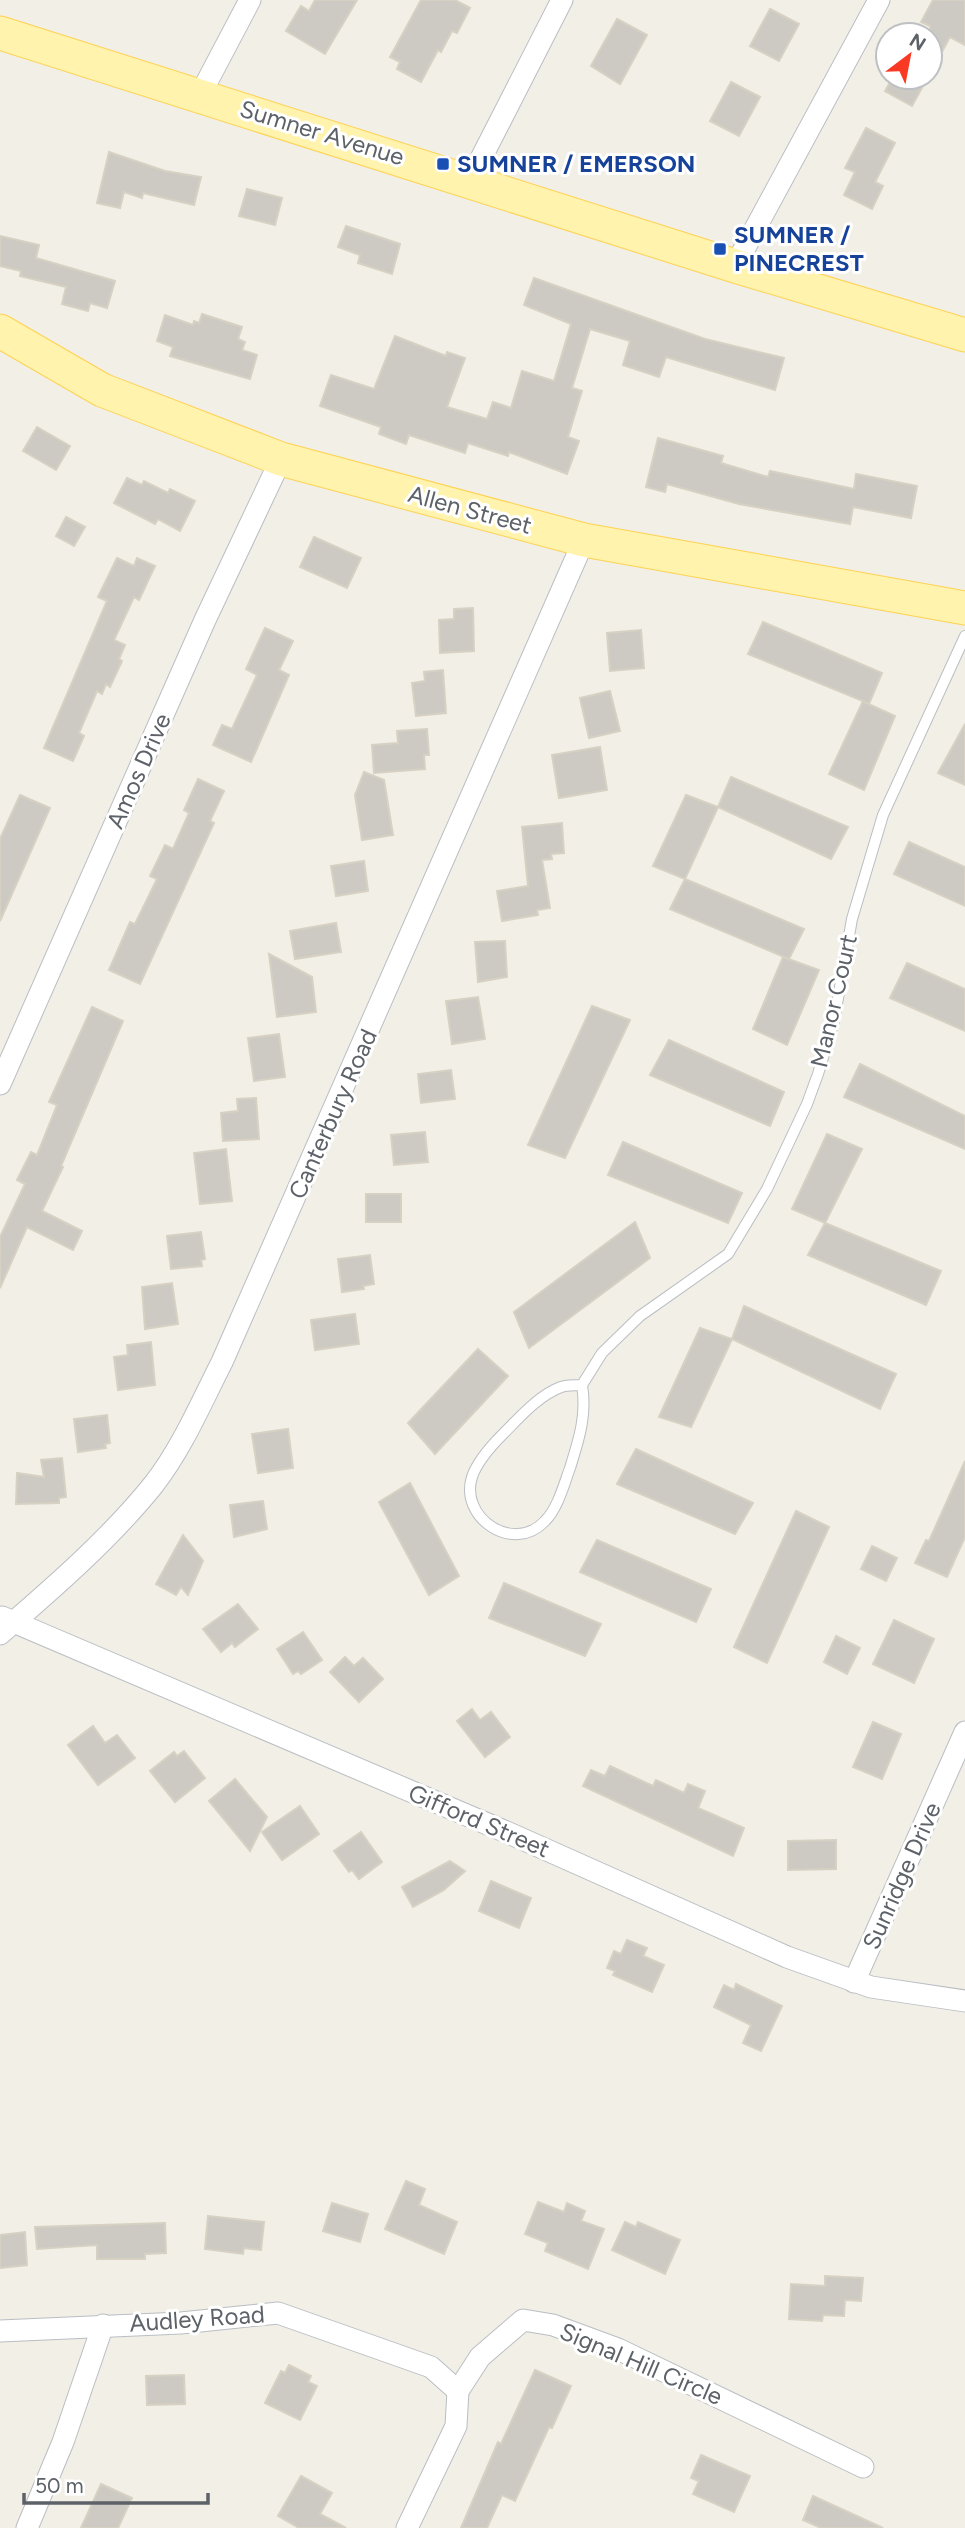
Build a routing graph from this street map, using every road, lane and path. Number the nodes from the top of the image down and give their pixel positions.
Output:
1 (250, 0) edge
2 (562, 0) edge
3 (879, 0) edge
4 (0, 33) edge
5 (200, 95) junction
6 (470, 180) junction
7 (735, 266) junction
8 (0, 331) edge
9 (965, 335) edge
10 (281, 459) junction
11 (583, 540) junction
12 (965, 608) edge
13 (965, 636) edge
14 (0, 1084) edge
15 (582, 1385) junction
16 (4, 1624) edge
17 (965, 1732) edge
18 (854, 1982) junction
19 (965, 2001) edge
20 (103, 2325) junction
21 (0, 2331) edge
22 (458, 2391) junction
23 (863, 2468) dead end
24 (27, 2528) edge
25 (407, 2528) edge

1 - 5 street
2 - 6 street
3 - 7 street
4 - 5 main road, Sumner Avenue
5 - 6 main road, Sumner Avenue
6 - 7 main road, Sumner Avenue
7 - 9 main road, Sumner Avenue
8 - 10 main road, Allen Street
10 - 11 main road, Allen Street
10 - 14 street, Amos Drive
11 - 12 main road, Allen Street
11 - 16 street, Canterbury Road
13 - 15 lane, Manor Court
15 - 15 lane
16 - 18 street, Gifford Street
17 - 18 street, Sunridge Drive
18 - 19 street, Gifford Street
20 - 21 street, Audley Road
20 - 22 street, Audley Road
20 - 24 street
22 - 23 street, Signal Hill Circle
22 - 25 street, Signal Hill Circle

